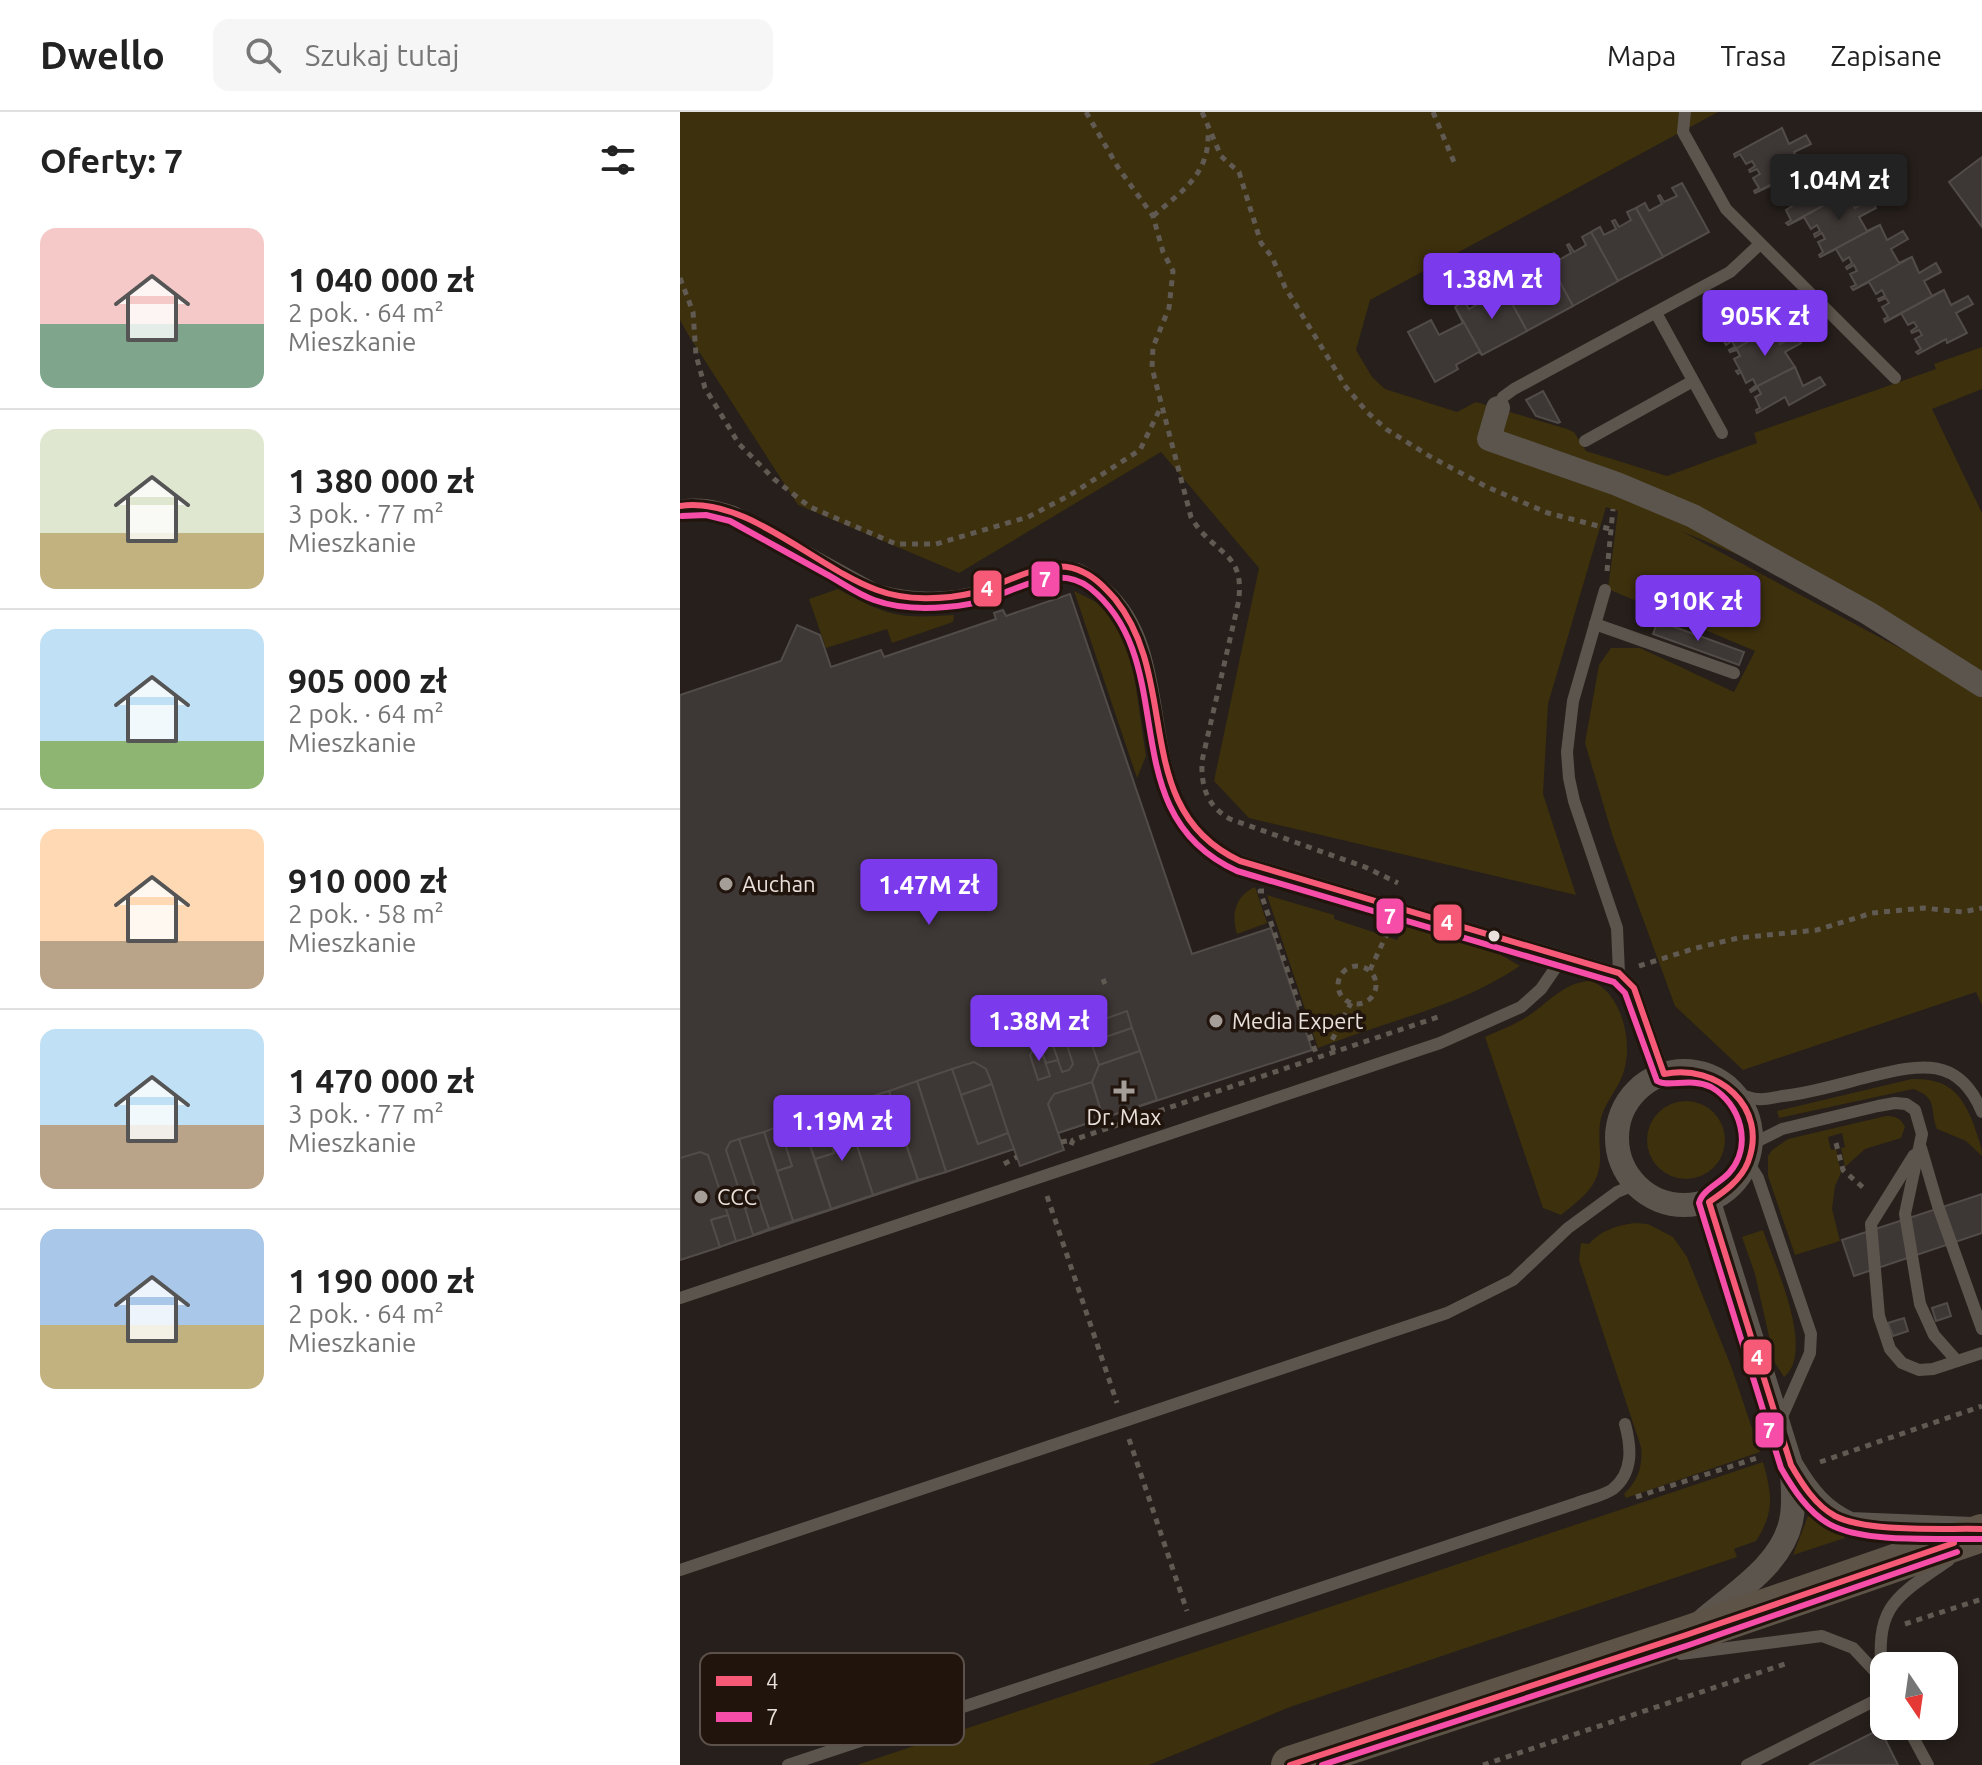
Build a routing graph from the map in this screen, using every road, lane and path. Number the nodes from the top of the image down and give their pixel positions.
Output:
1 (1086, 112) edge
2 (1202, 112) edge
3 (1433, 112) edge
4 (1685, 112) edge
5 (1208, 127) junction
6 (1454, 162) dead end
7 (1153, 216) junction
8 (1760, 244) junction
9 (680, 278) edge
10 (1656, 313) junction
11 (1895, 378) dead end
12 (1693, 381) junction
13 (1498, 408) joint
14 (1159, 411) dead end
15 (1722, 433) dead end
16 (1585, 441) dead end
17 (1617, 484) junction
18 (680, 506) edge
19 (1610, 529) junction
20 (1605, 590) joint
21 (1595, 624) junction
22 (1734, 673) dead end
23 (1982, 685) edge
24 (1408, 888) dead end
25 (1272, 891) dead end
26 (1982, 908) edge
27 (1376, 923) dead end
28 (1563, 957) junction
29 (1370, 970) junction
30 (1619, 973) junction
31 (1351, 1003) junction
32 (1334, 1051) dead end
33 (1317, 1056) dead end
34 (1664, 1074) junction
35 (1734, 1092) junction
36 (1982, 1112) edge
37 (1073, 1140) dead end
38 (1061, 1142) dead end
39 (1836, 1143) dead end
40 (1920, 1145) junction
41 (1750, 1153) junction
42 (1634, 1185) junction
43 (1709, 1202) junction
44 (1883, 1205) junction
45 (680, 1298) edge
46 (1982, 1329) edge
47 (1982, 1353) edge
48 (1957, 1361) junction
49 (1982, 1406) edge
50 (1625, 1424) dead end
51 (1779, 1424) junction
52 (1791, 1465) junction
53 (1982, 1533) edge
54 (680, 1570) edge
55 (1982, 1599) edge
56 (1880, 1632) junction
57 (1686, 1635) junction
58 (1844, 1644) junction
59 (1881, 1652) edge
60 (1590, 1665) junction
61 (1870, 1665) edge
62 (1870, 1703) edge
63 (964, 1707) edge
64 (1915, 1740) edge
65 (848, 1745) edge
66 (788, 1765) edge
67 (1290, 1765) edge
68 (1483, 1765) edge
69 (1747, 1765) edge
70 (1928, 1765) edge

1 - 7 path
2 - 5 path
3 - 6 path
4 - 8 lane
5 - 7 path
5 - 19 path
7 - 24 path
8 - 10 lane
8 - 11 lane
9 - 14 path
10 - 12 lane
10 - 13 lane
12 - 15 lane
12 - 16 lane
13 - 17 street
17 - 19 path
17 - 23 street
18 - 28 lane
19 - 20 path
20 - 21 lane
21 - 22 lane
21 - 30 lane
25 - 33 path
26 - 30 path
27 - 29 path
28 - 30 lane
28 - 45 lane
29 - 31 path
29 - 31 path
30 - 34 lane
31 - 32 path
34 - 35 street
34 - 42 street
35 - 36 lane
35 - 41 street
37 - 38 path
39 - 44 path
40 - 41 lane
40 - 44 lane
40 - 46 lane
40 - 48 lane
41 - 43 street
41 - 51 lane
42 - 43 street
42 - 54 lane
43 - 51 street
44 - 48 lane
47 - 48 lane
49 - 52 path
50 - 63 lane
51 - 52 street
52 - 53 street
52 - 57 street
53 - 56 lane
53 - 57 main road
55 - 56 path
56 - 59 lane
57 - 60 main road
58 - 60 lane
58 - 61 lane
58 - 68 path
60 - 67 main road
62 - 69 lane
64 - 70 lane
65 - 66 lane

